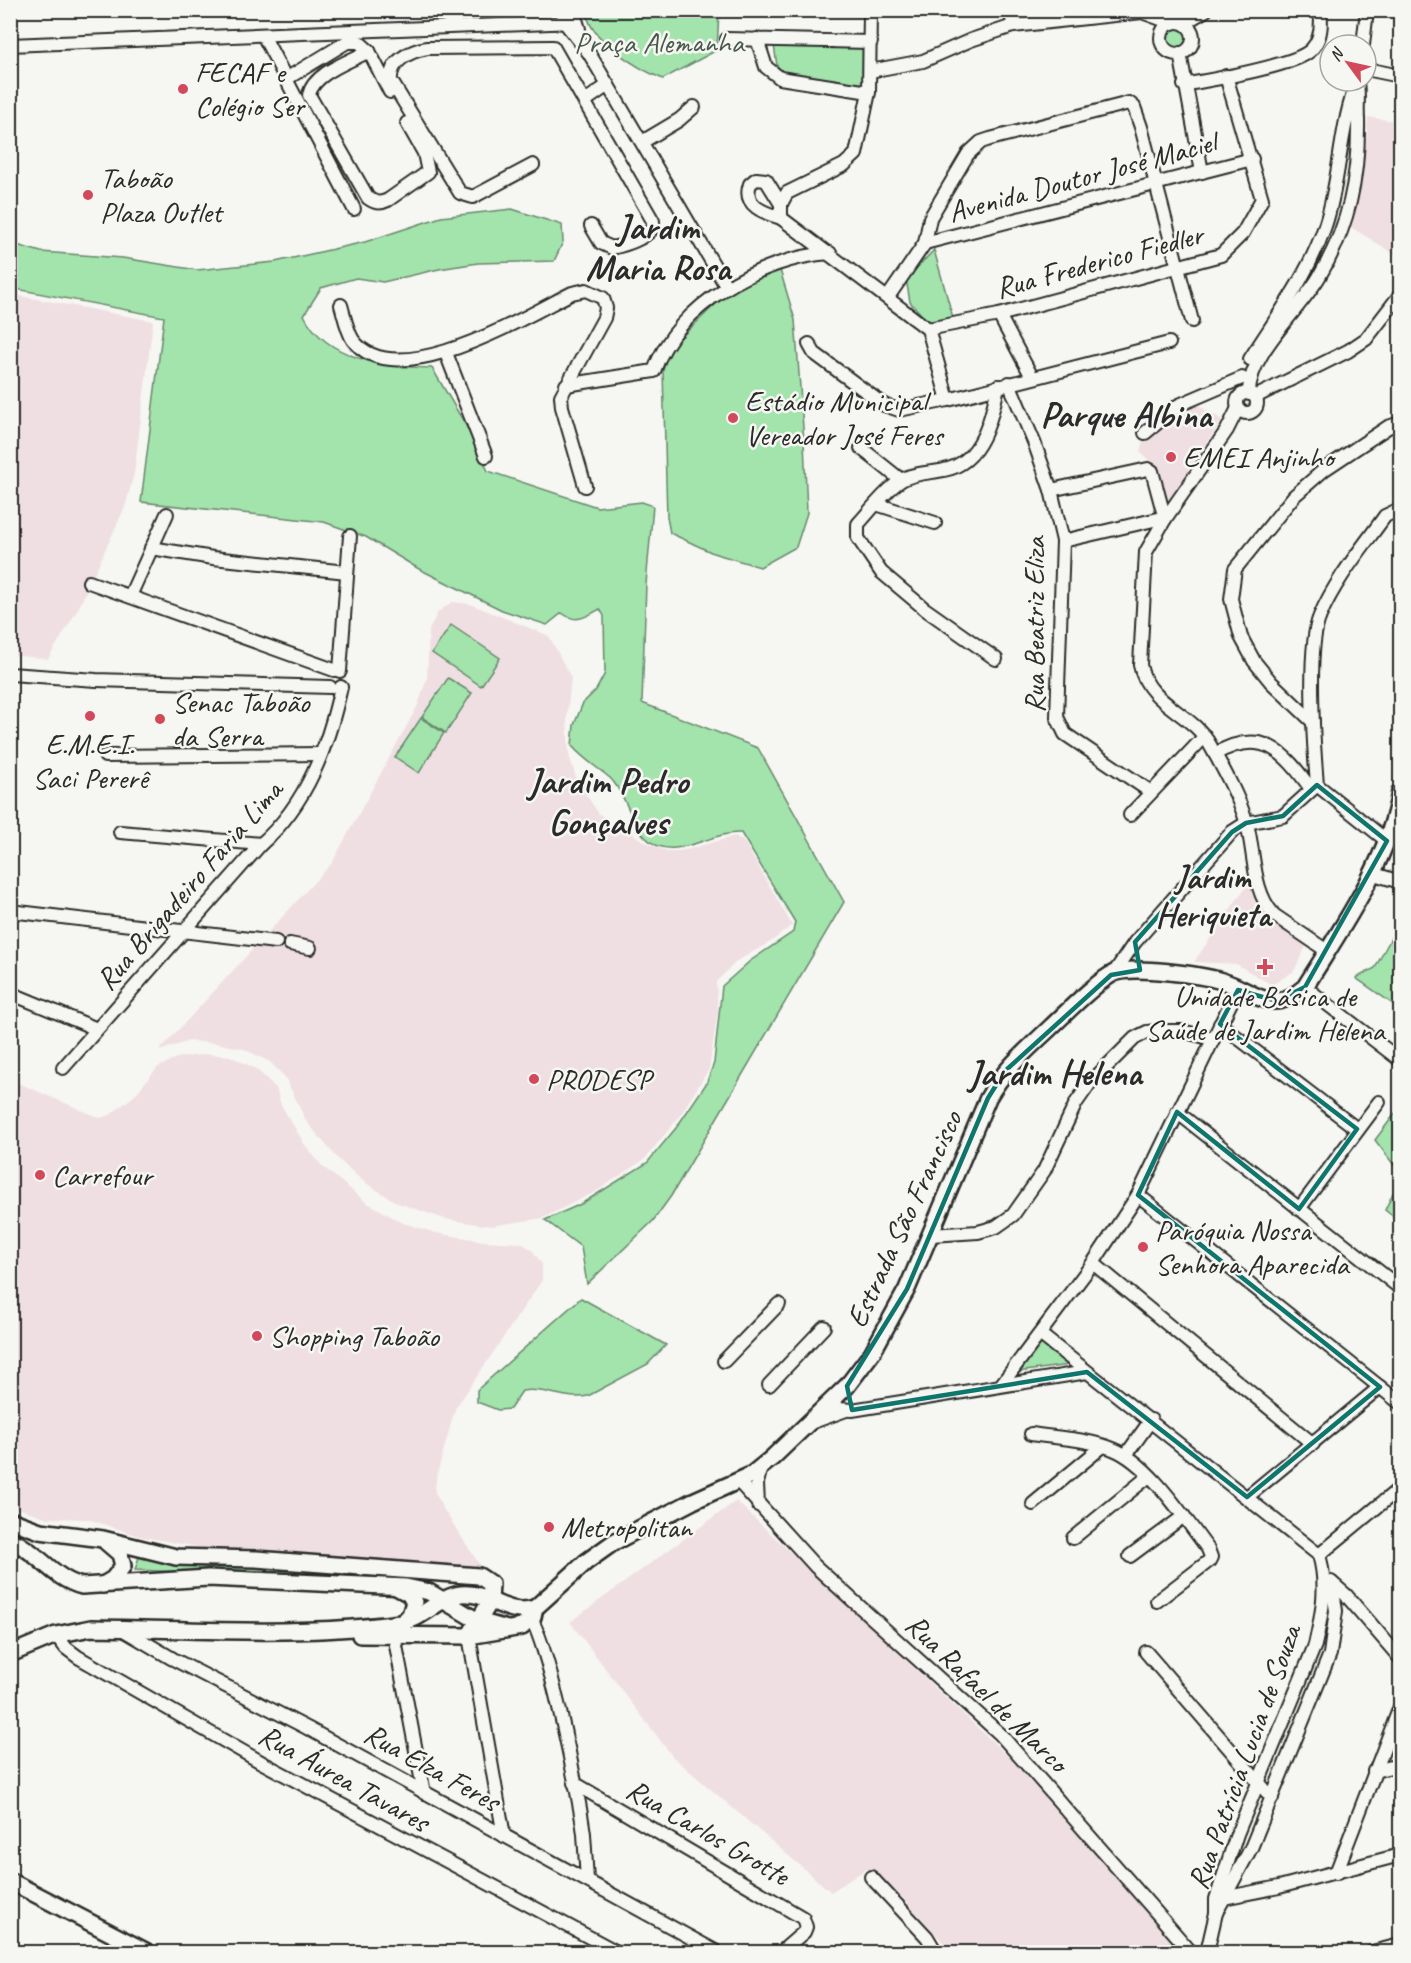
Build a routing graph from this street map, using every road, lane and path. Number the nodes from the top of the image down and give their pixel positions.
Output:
1 (562, 10) edge
2 (870, 10) edge
3 (1011, 10) edge
4 (1206, 10) edge
5 (1320, 10) edge
6 (1367, 10) edge
7 (571, 19) edge
8 (1177, 20) edge
9 (1013, 26) junction
10 (1364, 33) edge
11 (263, 35) junction
12 (727, 39) dead end
13 (757, 39) junction
14 (871, 42) junction
15 (10, 45) edge
16 (369, 51) junction
17 (1180, 53) junction
18 (870, 71) junction
19 (1378, 71) edge
20 (1226, 76) junction
21 (1401, 76) edge
22 (286, 79) junction
23 (608, 85) junction
24 (1184, 85) junction
25 (869, 92) junction
26 (1353, 93) edge
27 (1357, 93) edge
28 (585, 101) junction
29 (694, 107) dead end
30 (642, 142) junction
31 (1343, 146) junction
32 (1359, 151) junction
33 (1252, 159) junction
34 (534, 165) dead end
35 (1202, 172) junction
36 (1156, 183) junction
37 (781, 204) junction
38 (354, 209) dead end
39 (781, 218) junction
40 (591, 226) dead end
41 (925, 243) junction
42 (1316, 249) junction
43 (1332, 253) junction
44 (830, 254) junction
45 (1178, 266) junction
46 (726, 286) junction
47 (1401, 295) edge
48 (888, 297) junction
49 (340, 305) dead end
50 (999, 315) junction
51 (1192, 321) dead end
52 (928, 329) junction
53 (1169, 343) dead end
54 (809, 344) dead end
55 (446, 352) junction
56 (1032, 377) junction
57 (1242, 378) junction
58 (1004, 384) junction
59 (566, 385) junction
60 (1249, 395) junction
61 (948, 400) junction
62 (1244, 410) junction
63 (1401, 423) edge
64 (1146, 433) dead end
65 (861, 448) dead end
66 (486, 456) dead end
67 (901, 480) junction
68 (585, 486) dead end
69 (1051, 490) junction
70 (876, 504) junction
71 (1401, 509) edge
72 (167, 514) dead end
73 (1165, 519) junction
74 (935, 523) dead end
75 (1138, 524) junction
76 (350, 536) dead end
77 (1064, 541) junction
78 (151, 548) junction
79 (1146, 552) junction
80 (347, 572) junction
81 (88, 582) dead end
82 (130, 596) junction
83 (996, 658) dead end
84 (337, 670) junction
85 (10, 674) edge
86 (335, 687) junction
87 (1313, 722) junction
88 (1205, 736) junction
89 (321, 754) junction
90 (1215, 754) junction
91 (105, 756) dead end
92 (1314, 787) junction
93 (1152, 792) junction
94 (1401, 792) edge
95 (1130, 815) dead end
96 (1246, 823) junction
97 (120, 832) dead end
98 (1387, 841) junction
99 (261, 844) junction
100 (1371, 873) junction
101 (1401, 882) edge
102 (10, 910) edge
103 (185, 931) junction
104 (276, 942) dead end
105 (1136, 942) junction
106 (290, 944) dead end
107 (310, 948) dead end
108 (1327, 951) junction
109 (1140, 970) junction
110 (1114, 973) junction
111 (1305, 987) junction
112 (1237, 990) junction
113 (10, 993) edge
114 (1220, 1024) junction
115 (97, 1029) junction
116 (1213, 1039) junction
117 (1401, 1060) edge
118 (63, 1068) dead end
119 (1379, 1102) dead end
120 (1177, 1113) junction
121 (1357, 1129) junction
122 (1138, 1195) junction
123 (1299, 1209) junction
124 (931, 1235) junction
125 (1093, 1263) junction
126 (1401, 1288) edge
127 (778, 1304) dead end
128 (824, 1327) dead end
129 (1041, 1335) junction
130 (724, 1361) dead end
131 (1087, 1372) junction
132 (769, 1385) dead end
133 (1001, 1385) junction
134 (847, 1386) junction
135 (1380, 1387) junction
136 (1401, 1403) edge
137 (831, 1404) junction
138 (849, 1410) junction
139 (1151, 1420) junction
140 (809, 1424) junction
141 (1031, 1434) dead end
142 (1313, 1444) junction
143 (1103, 1446) junction
144 (1126, 1455) junction
145 (761, 1467) junction
146 (1149, 1476) junction
147 (738, 1481) junction
148 (1401, 1488) edge
149 (1247, 1497) junction
150 (1033, 1504) dead end
151 (758, 1505) junction
152 (1184, 1516) junction
153 (10, 1520) edge
154 (1074, 1538) dead end
155 (103, 1539) junction
156 (10, 1540) edge
157 (1319, 1555) junction
158 (1130, 1556) dead end
159 (1328, 1583) junction
160 (103, 1585) junction
161 (396, 1587) junction
162 (444, 1599) junction
163 (1157, 1601) dead end
164 (490, 1602) junction
165 (531, 1612) junction
166 (478, 1621) junction
167 (121, 1628) junction
168 (398, 1629) junction
169 (507, 1629) junction
170 (1317, 1634) junction
171 (56, 1635) junction
172 (469, 1636) junction
173 (1333, 1637) junction
174 (1146, 1652) dead end
175 (10, 1654) edge
176 (1401, 1658) edge
177 (1401, 1707) edge
178 (1401, 1765) edge
179 (1374, 1771) junction
180 (1259, 1782) junction
181 (574, 1783) junction
182 (424, 1793) junction
183 (1272, 1798) junction
184 (504, 1836) junction
185 (1401, 1855) edge
186 (1336, 1873) junction
187 (871, 1877) dead end
188 (587, 1880) junction
189 (10, 1881) edge
190 (1219, 1898) junction
191 (1401, 1945) edge
192 (147, 1953) edge
193 (617, 1953) edge
194 (717, 1953) edge
195 (781, 1953) edge
196 (936, 1953) edge
197 (1191, 1953) edge
198 (1207, 1953) edge
199 (1372, 1953) edge

1 - 7 street
2 - 14 street
3 - 9 street
4 - 8 street
5 - 20 street
6 - 10 street
7 - 11 street
7 - 23 street
8 - 9 street
8 - 17 street
8 - 17 street
9 - 18 street
11 - 15 street
11 - 22 street
12 - 13 street
13 - 14 street
13 - 25 street
14 - 18 street
16 - 16 street
16 - 22 street
17 - 24 street
18 - 25 street
19 - 21 street
20 - 24 street
20 - 33 street
22 - 38 street
23 - 28 street
23 - 30 street
24 - 35 street
25 - 37 street
26 - 31 street
27 - 32 street
28 - 34 street
28 - 40 street
29 - 30 street
30 - 46 street
31 - 32 street
31 - 42 street
32 - 43 street
33 - 35 street, Avenida Doutor José Maciel
33 - 45 street, Rua Frederico Fiedler
35 - 36 street, Avenida Doutor José Maciel
36 - 41 street, Avenida Doutor José Maciel
36 - 41 street
36 - 45 street
37 - 39 street
37 - 39 street
39 - 44 street
41 - 48 street
42 - 43 street
42 - 57 street
43 - 60 street
44 - 46 street
44 - 48 street
45 - 50 street, Rua Frederico Fiedler
45 - 51 street
46 - 59 street
47 - 60 street
48 - 52 street
49 - 55 street
50 - 52 street, Rua Frederico Fiedler
50 - 56 street
52 - 61 street
53 - 56 street
54 - 61 street
55 - 59 street
55 - 66 street
56 - 58 street
57 - 60 street
57 - 64 street
58 - 61 street
58 - 67 street
58 - 69 street, Rua Beatriz Eliza
59 - 68 street
60 - 62 street
60 - 62 street
62 - 73 street
63 - 87 street
65 - 67 street
67 - 70 street
69 - 73 street
69 - 77 street, Rua Beatriz Eliza
70 - 74 street
70 - 83 street
71 - 87 street
72 - 78 street
73 - 75 street
73 - 79 street
75 - 77 street
75 - 79 street
76 - 80 street, Rua Brigadeiro Faria Lima
77 - 93 street, Rua Beatriz Eliza
78 - 80 street
78 - 82 street
79 - 88 street
80 - 84 street, Rua Brigadeiro Faria Lima
81 - 82 street
82 - 84 street
84 - 86 street, Rua Brigadeiro Faria Lima
85 - 86 street
86 - 89 street, Rua Brigadeiro Faria Lima
87 - 92 street
88 - 90 street
88 - 93 street
89 - 91 street
89 - 99 street, Rua Brigadeiro Faria Lima
90 - 92 street
90 - 96 street
92 - 96 street
92 - 98 street
93 - 95 street
94 - 98 main road
96 - 105 street
96 - 108 street
97 - 99 street
98 - 100 main road
99 - 103 street, Rua Brigadeiro Faria Lima
100 - 101 street
100 - 108 main road
102 - 103 street
103 - 104 street
103 - 115 street, Rua Brigadeiro Faria Lima
105 - 109 street
105 - 110 street
106 - 107 street
108 - 111 main road
109 - 110 main road
109 - 112 main road
110 - 124 main road, Estrada São Francisco
111 - 112 main road
111 - 117 street
112 - 114 street
113 - 115 street
114 - 116 street
114 - 121 street
115 - 118 street, Rua Brigadeiro Faria Lima
116 - 120 street
116 - 124 street
119 - 121 street
120 - 122 street
120 - 123 street
121 - 123 street
122 - 125 street
122 - 135 street
123 - 126 street
124 - 134 main road, Estrada São Francisco
125 - 129 street
125 - 142 street
127 - 130 street
128 - 132 street
129 - 131 street
129 - 133 street
131 - 133 street
131 - 139 street
133 - 138 street
134 - 137 main road, Estrada São Francisco
134 - 138 street
135 - 136 street
135 - 142 street
137 - 138 street
137 - 140 main road, Estrada São Francisco
138 - 140 street
139 - 144 street
139 - 149 street
140 - 145 main road, Estrada São Francisco
141 - 143 street
142 - 149 street
143 - 144 street
143 - 150 street
144 - 146 street
145 - 147 main road, Estrada São Francisco
145 - 151 street
146 - 152 street
146 - 154 street
147 - 151 street, Rua Rafael de Marco
147 - 165 main road, Estrada São Francisco
148 - 157 street
149 - 157 street
151 - 197 street, Rua Rafael de Marco
152 - 158 street
152 - 163 street
153 - 155 main road
155 - 160 main road
155 - 164 main road
156 - 160 main road
157 - 159 street
159 - 170 street, Rua Patrícia Lucia de Souza
159 - 173 street, Rua Patrícia Lucia de Souza
159 - 176 street
160 - 161 main road
161 - 162 main road
161 - 168 main road
162 - 164 main road, Estrada São Francisco
162 - 166 main road
162 - 168 main road, Estrada São Francisco
164 - 165 main road, Estrada São Francisco
164 - 166 main road
165 - 169 main road, Estrada São Francisco
165 - 181 street
166 - 169 main road
166 - 172 main road
167 - 168 main road, Estrada São Francisco
167 - 171 main road, Estrada São Francisco
167 - 182 street, Rua Elza Feres
168 - 172 main road, Estrada São Francisco
168 - 182 street
169 - 172 main road, Estrada São Francisco
170 - 173 street
170 - 180 street, Rua Patrícia Lucia de Souza
171 - 175 main road, Estrada São Francisco
171 - 193 street, Rua Áurea Tavares
172 - 184 street
173 - 183 street, Rua Patrícia Lucia de Souza
174 - 180 street
177 - 179 street
178 - 179 street
179 - 186 street
180 - 183 street
180 - 190 street, Rua Patrícia Lucia de Souza
181 - 188 street
181 - 195 street, Rua Carlos Grotte
182 - 184 street, Rua Elza Feres
183 - 190 street, Rua Patrícia Lucia de Souza
184 - 188 street, Rua Elza Feres
185 - 186 street
186 - 190 street
187 - 196 street
188 - 194 street, Rua Elza Feres
189 - 192 main road
190 - 198 street, Rua Patrícia Lucia de Souza
191 - 199 street

